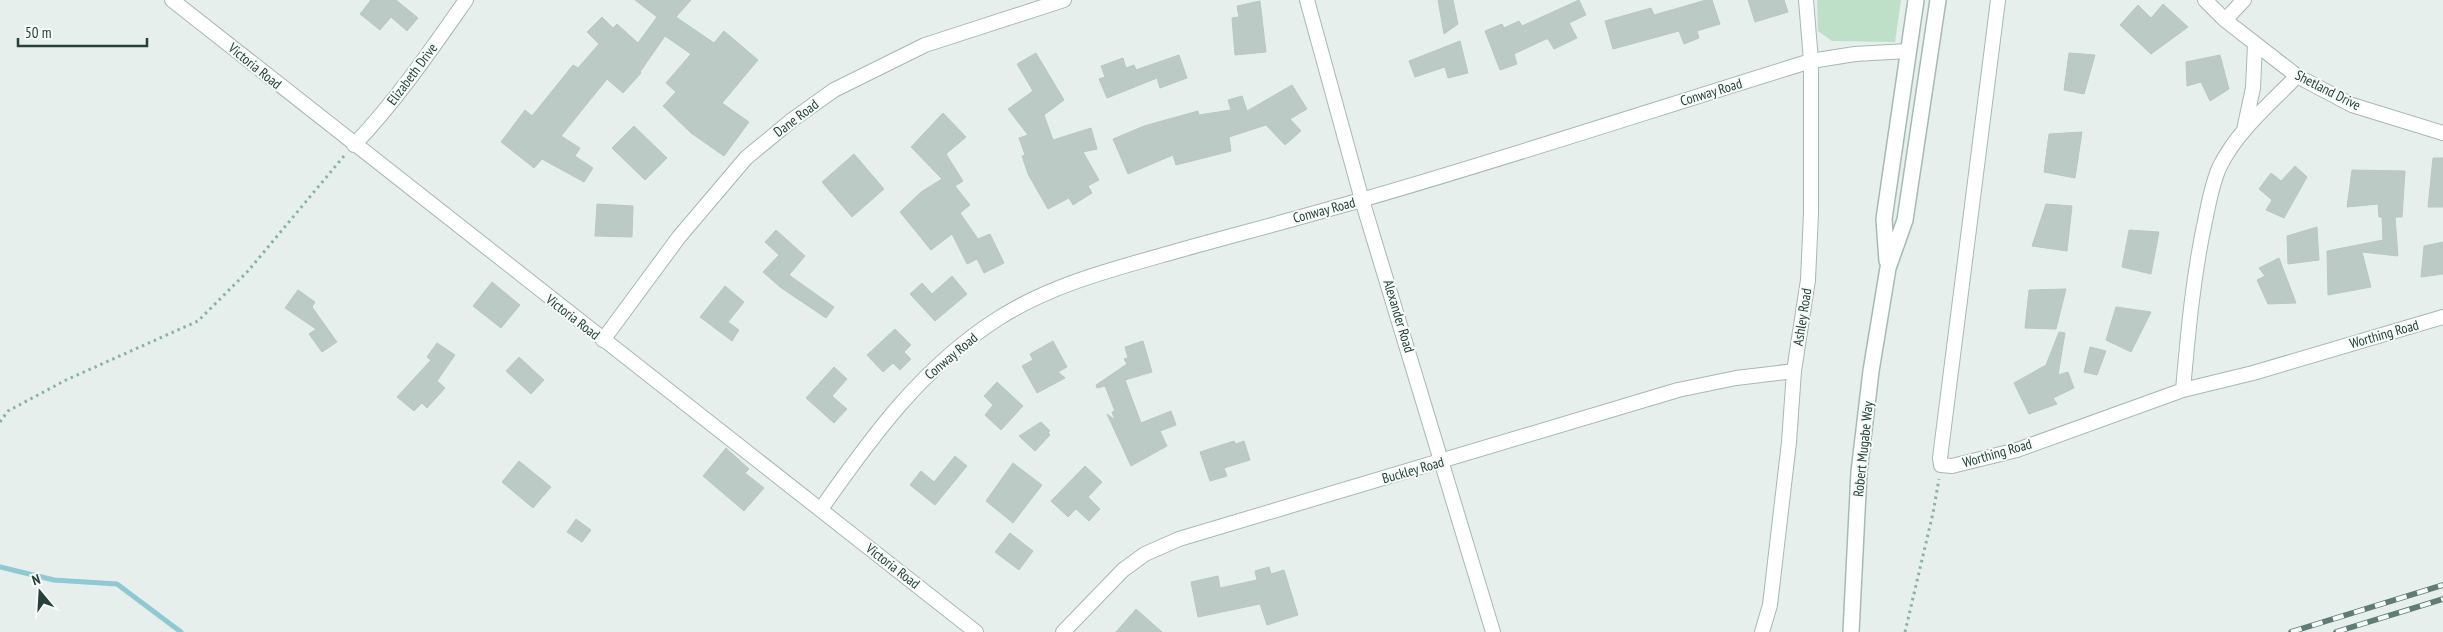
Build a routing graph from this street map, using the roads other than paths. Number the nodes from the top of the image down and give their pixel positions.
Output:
1 (172, 0) edge
2 (466, 0) edge
3 (1064, 0) edge
4 (1307, 0) edge
5 (1806, 0) edge
6 (1916, 0) edge
7 (1938, 0) edge
8 (1998, 0) edge
9 (2205, 0) edge
10 (2244, 0) edge
11 (2225, 20) junction
12 (2255, 44) junction
13 (1908, 51) junction
14 (1811, 61) junction
15 (2297, 76) junction
16 (2244, 131) junction
17 (2443, 133) edge
18 (354, 145) junction
19 (1362, 200) junction
20 (1888, 268) junction
21 (2443, 316) edge
22 (603, 340) junction
23 (1794, 371) junction
24 (2183, 390) junction
25 (1443, 461) junction
26 (821, 509) junction
27 (976, 632) edge
28 (1063, 632) edge
29 (1493, 632) edge
30 (1762, 632) edge
31 (1851, 632) edge

1 - 18 street, Victoria Road
2 - 18 street, Elizabeth Drive
3 - 22 street, Dane Road
4 - 19 street, Alexander Road
5 - 14 street, Ashley Road
6 - 13 main road, Robert Mugabe Way
7 - 20 main road, Robert Mugabe Way
8 - 24 street, Worthing Road
9 - 11 street, Shetland Drive
10 - 11 street
11 - 12 street, Shetland Drive
12 - 15 street, Shetland Drive
12 - 16 street
13 - 14 street, Conway Road
13 - 20 main road, Robert Mugabe Way
14 - 19 street, Conway Road
14 - 23 street, Ashley Road
15 - 16 street
15 - 17 street, Shetland Drive
16 - 24 street
18 - 22 street, Victoria Road
19 - 25 street, Alexander Road
19 - 26 street, Conway Road
20 - 31 main road, Robert Mugabe Way
21 - 24 street, Worthing Road
22 - 26 street, Victoria Road
23 - 25 street, Buckley Road
23 - 30 street, Ashley Road
25 - 28 street, Buckley Road
25 - 29 street, Alexander Road
26 - 27 street, Victoria Road

